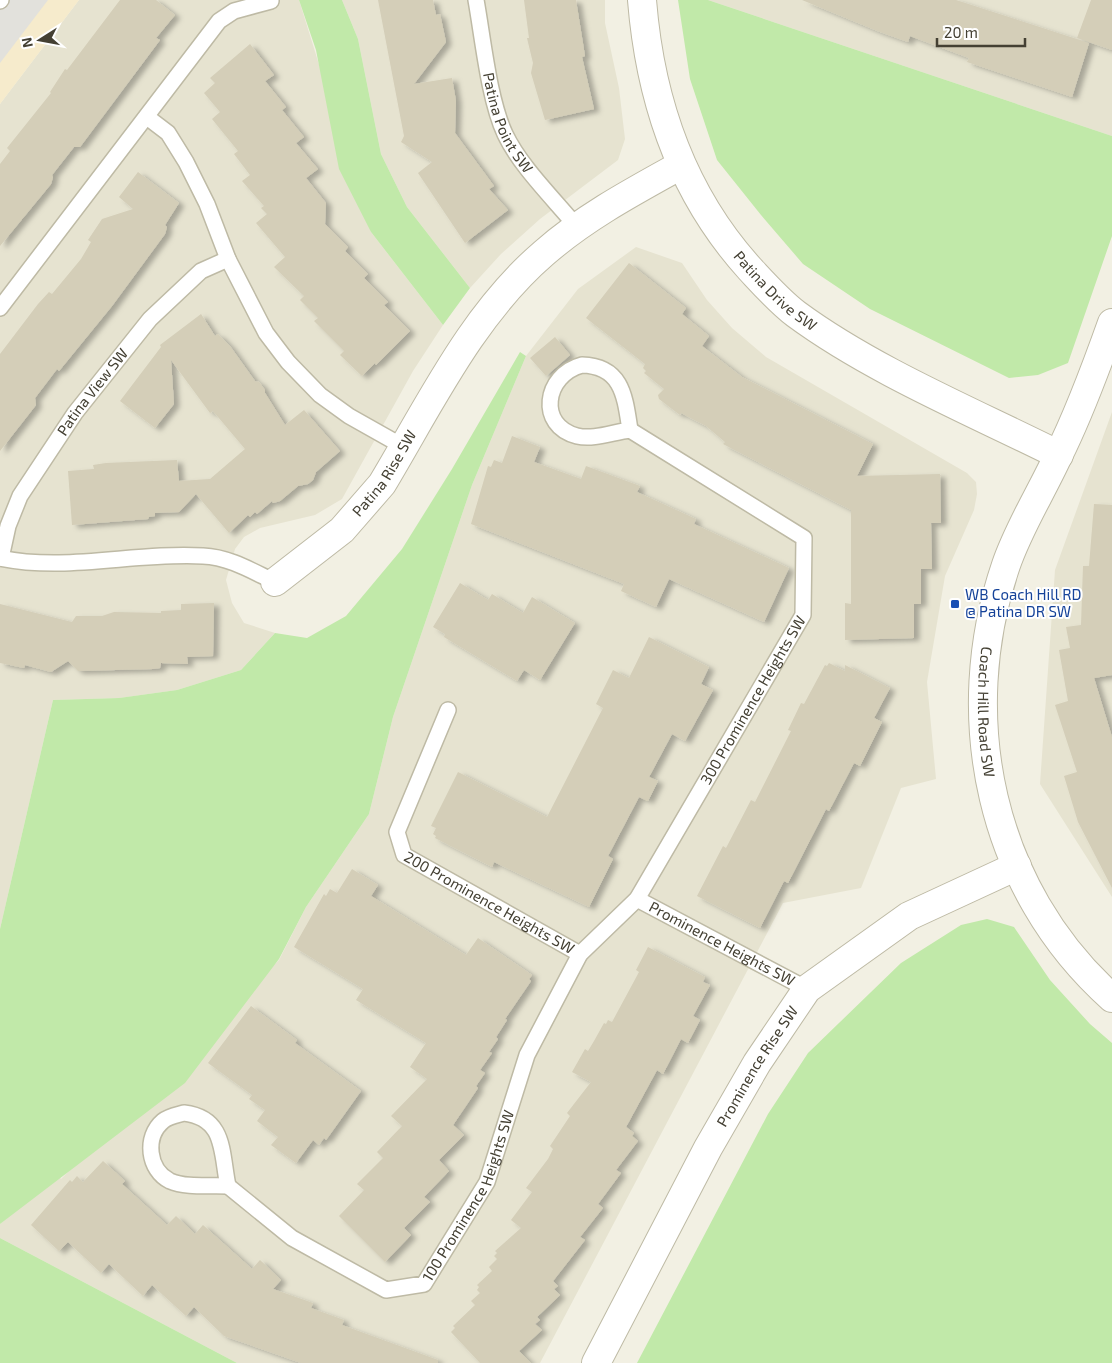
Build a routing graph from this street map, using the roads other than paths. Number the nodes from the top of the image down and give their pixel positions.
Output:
1 (476, 0) edge
2 (642, 0) edge
3 (271, 1) edge
4 (147, 117) junction
5 (681, 165) junction
6 (577, 227) junction
7 (228, 259) junction
8 (0, 308) edge
9 (1112, 323) edge
10 (630, 430) junction
11 (404, 447) junction
12 (1059, 455) junction
13 (0, 558) edge
14 (275, 582) joint
15 (448, 710) dead end
16 (1017, 866) junction
17 (637, 899) junction
18 (580, 954) junction
19 (807, 989) junction
20 (1112, 998) edge
21 (228, 1186) junction
22 (596, 1363) edge

1 - 6 lane, Patina Point SW
2 - 5 street, Patina Drive SW
3 - 4 lane
4 - 7 lane
4 - 8 lane
5 - 6 street, Patina Rise SW
5 - 12 street, Patina Drive SW
6 - 11 street, Patina Rise SW
7 - 11 lane
7 - 13 lane, Patina View SW
9 - 12 street, Coach Hill Road SW
10 - 10 lane
10 - 17 lane, 300 Prominence Heights SW
11 - 14 street, Patina Rise SW
12 - 16 street, Coach Hill Road SW
13 - 14 lane, Patina Rise SW
15 - 18 lane, 200 Prominence Heights SW
16 - 19 street, Prominence Rise SW
16 - 20 street, Coach Hill Road SW
17 - 18 lane, 100 Prominence Heights SW
17 - 19 lane, Prominence Heights SW
18 - 21 lane, 100 Prominence Heights SW
19 - 22 street, Prominence Rise SW
21 - 21 lane

